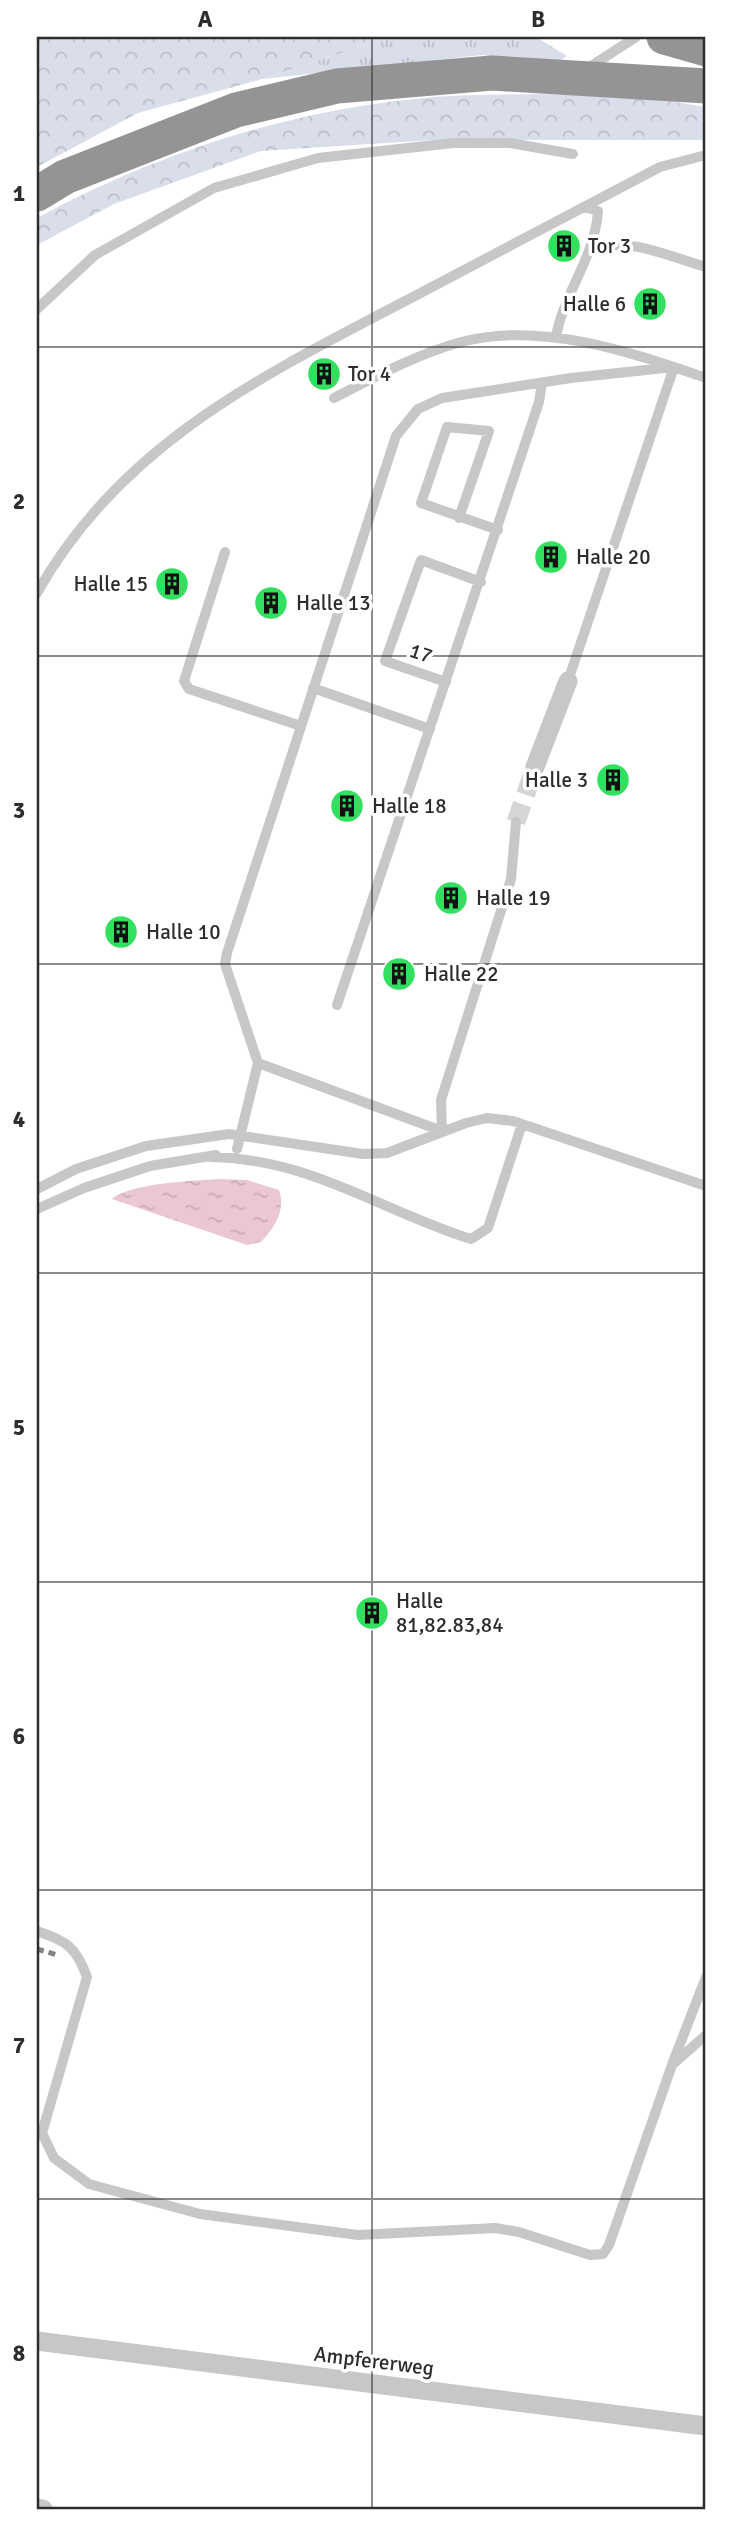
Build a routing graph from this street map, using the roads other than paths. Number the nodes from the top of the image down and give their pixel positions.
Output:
1 (636, 37) edge
2 (664, 37) edge
3 (706, 49) edge
4 (573, 78) junction
5 (706, 86) edge
6 (573, 154) dead end
7 (706, 155) edge
8 (37, 194) edge
9 (585, 207) junction
10 (592, 249) junction
11 (706, 267) edge
12 (37, 309) edge
13 (556, 336) junction
14 (674, 367) junction
15 (706, 378) edge
16 (542, 383) junction
17 (334, 398) dead end
18 (459, 518) junction
19 (498, 530) junction
20 (225, 552) dead end
21 (481, 582) junction
22 (37, 593) edge
23 (569, 678) joint
24 (446, 682) junction
25 (313, 688) junction
26 (301, 726) junction
27 (430, 729) junction
28 (535, 767) tunnel mouth
29 (516, 822) tunnel mouth
30 (337, 1005) dead end
31 (258, 1063) junction
32 (522, 1124) junction
33 (442, 1131) junction
34 (240, 1136) junction
35 (275, 1142) junction
36 (237, 1149) junction
37 (211, 1157) junction
38 (706, 1186) edge
39 (37, 1189) edge
40 (37, 1209) edge
41 (37, 1931) edge
42 (706, 1977) edge
43 (706, 2035) edge
44 (671, 2065) junction
45 (37, 2341) edge
46 (706, 2426) edge
47 (37, 2508) edge
48 (43, 2509) edge

1 - 4 lane
2 - 3 highway
4 - 5 highway
4 - 8 highway
6 - 12 lane
7 - 9 lane
9 - 10 lane
9 - 22 lane
10 - 11 lane
10 - 13 lane
13 - 14 lane
13 - 17 lane
14 - 15 lane
14 - 16 lane
14 - 23 lane
16 - 19 lane
16 - 25 lane
18 - 18 lane
18 - 19 lane
19 - 21 lane
20 - 26 lane
21 - 24 lane
21 - 24 lane, 17
23 - 28 street
24 - 27 lane
25 - 26 lane
25 - 27 lane
26 - 31 lane
27 - 30 lane
29 - 33 lane
31 - 33 lane
31 - 34 lane
32 - 33 lane
32 - 37 lane
32 - 38 lane
33 - 35 lane
34 - 35 lane
34 - 36 lane
34 - 39 lane
35 - 36 lane
36 - 37 lane
37 - 40 lane
41 - 44 lane
42 - 44 lane
43 - 44 lane
45 - 46 street, Ampfererweg
47 - 48 street

